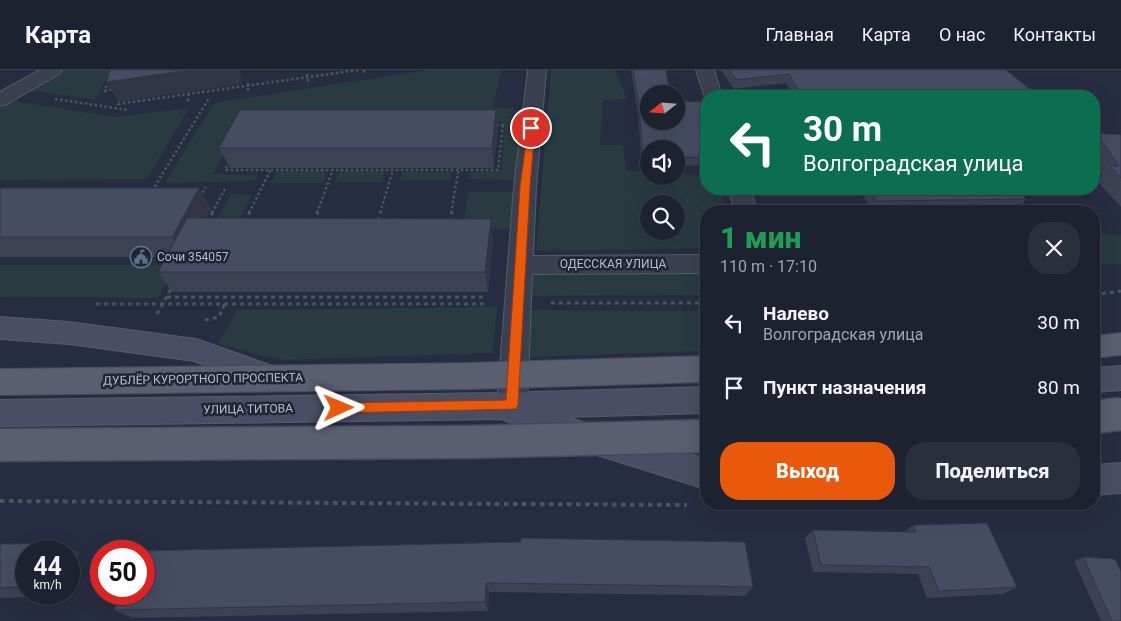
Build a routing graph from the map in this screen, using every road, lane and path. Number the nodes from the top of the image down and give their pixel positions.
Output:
1 (53, 70) edge
2 (358, 70) edge
3 (364, 70) edge
4 (537, 70) edge
5 (705, 70) edge
6 (364, 75) dead end
7 (307, 76) junction
8 (109, 77) edge
9 (308, 83) dead end
10 (248, 84) junction
11 (122, 88) edge
12 (711, 90) edge
13 (248, 92) dead end
14 (189, 93) junction
15 (120, 96) edge
16 (6, 97) edge
17 (209, 98) dead end
18 (188, 101) dead end
19 (128, 110) dead end
20 (393, 168) junction
21 (271, 169) junction
22 (333, 169) junction
23 (459, 169) junction
24 (206, 187) dead end
25 (226, 187) dead end
26 (149, 194) edge
27 (198, 202) edge
28 (313, 222) edge
29 (377, 222) edge
30 (245, 223) edge
31 (449, 223) edge
32 (205, 226) edge
33 (520, 264) junction
34 (700, 264) edge
35 (175, 282) edge
36 (1121, 291) edge
37 (1100, 294) edge
38 (167, 297) junction
39 (489, 297) dead end
40 (700, 303) edge
41 (517, 304) junction
42 (0, 328) edge
43 (1121, 344) edge
44 (1100, 346) edge
45 (700, 369) edge
46 (271, 377) junction
47 (1121, 378) edge
48 (1100, 380) edge
49 (0, 382) edge
50 (700, 400) edge
51 (505, 406) junction
52 (0, 413) edge
53 (1121, 414) edge
54 (1100, 416) edge
55 (700, 436) edge
56 (0, 446) edge
57 (700, 472) edge
58 (1121, 478) edge
59 (1100, 480) edge
60 (0, 501) edge
61 (697, 505) dead end

1 - 16 street
2 - 7 path
3 - 6 path
4 - 33 street
5 - 12 street
7 - 9 path
7 - 10 path
8 - 11 path
10 - 13 path
10 - 14 path
14 - 15 path
14 - 18 path
16 - 19 path
17 - 26 path
20 - 22 path
20 - 23 path
20 - 29 path
21 - 22 path
21 - 23 path
21 - 30 path
22 - 28 path
23 - 31 path
24 - 27 path
25 - 32 path
33 - 34 street, ОДЕССКАЯ УЛИЦА
33 - 41 street
35 - 38 path
36 - 37 path
38 - 39 path
38 - 41 path
40 - 41 path
41 - 51 street
42 - 46 main road
43 - 44 main road
45 - 46 main road, ДУБЛЁР КУРОРТНОГО ПРОСПЕКТА, bridge
46 - 49 main road, ДУБЛЁР КУРОРТНОГО ПРОСПЕКТА, bridge
47 - 48 main road
50 - 51 main road, УЛИЦА ТИТОВА
51 - 52 main road, УЛИЦА ТИТОВА
51 - 57 main road
53 - 54 main road, bridge
55 - 56 main road, bridge
58 - 59 main road
60 - 61 path

